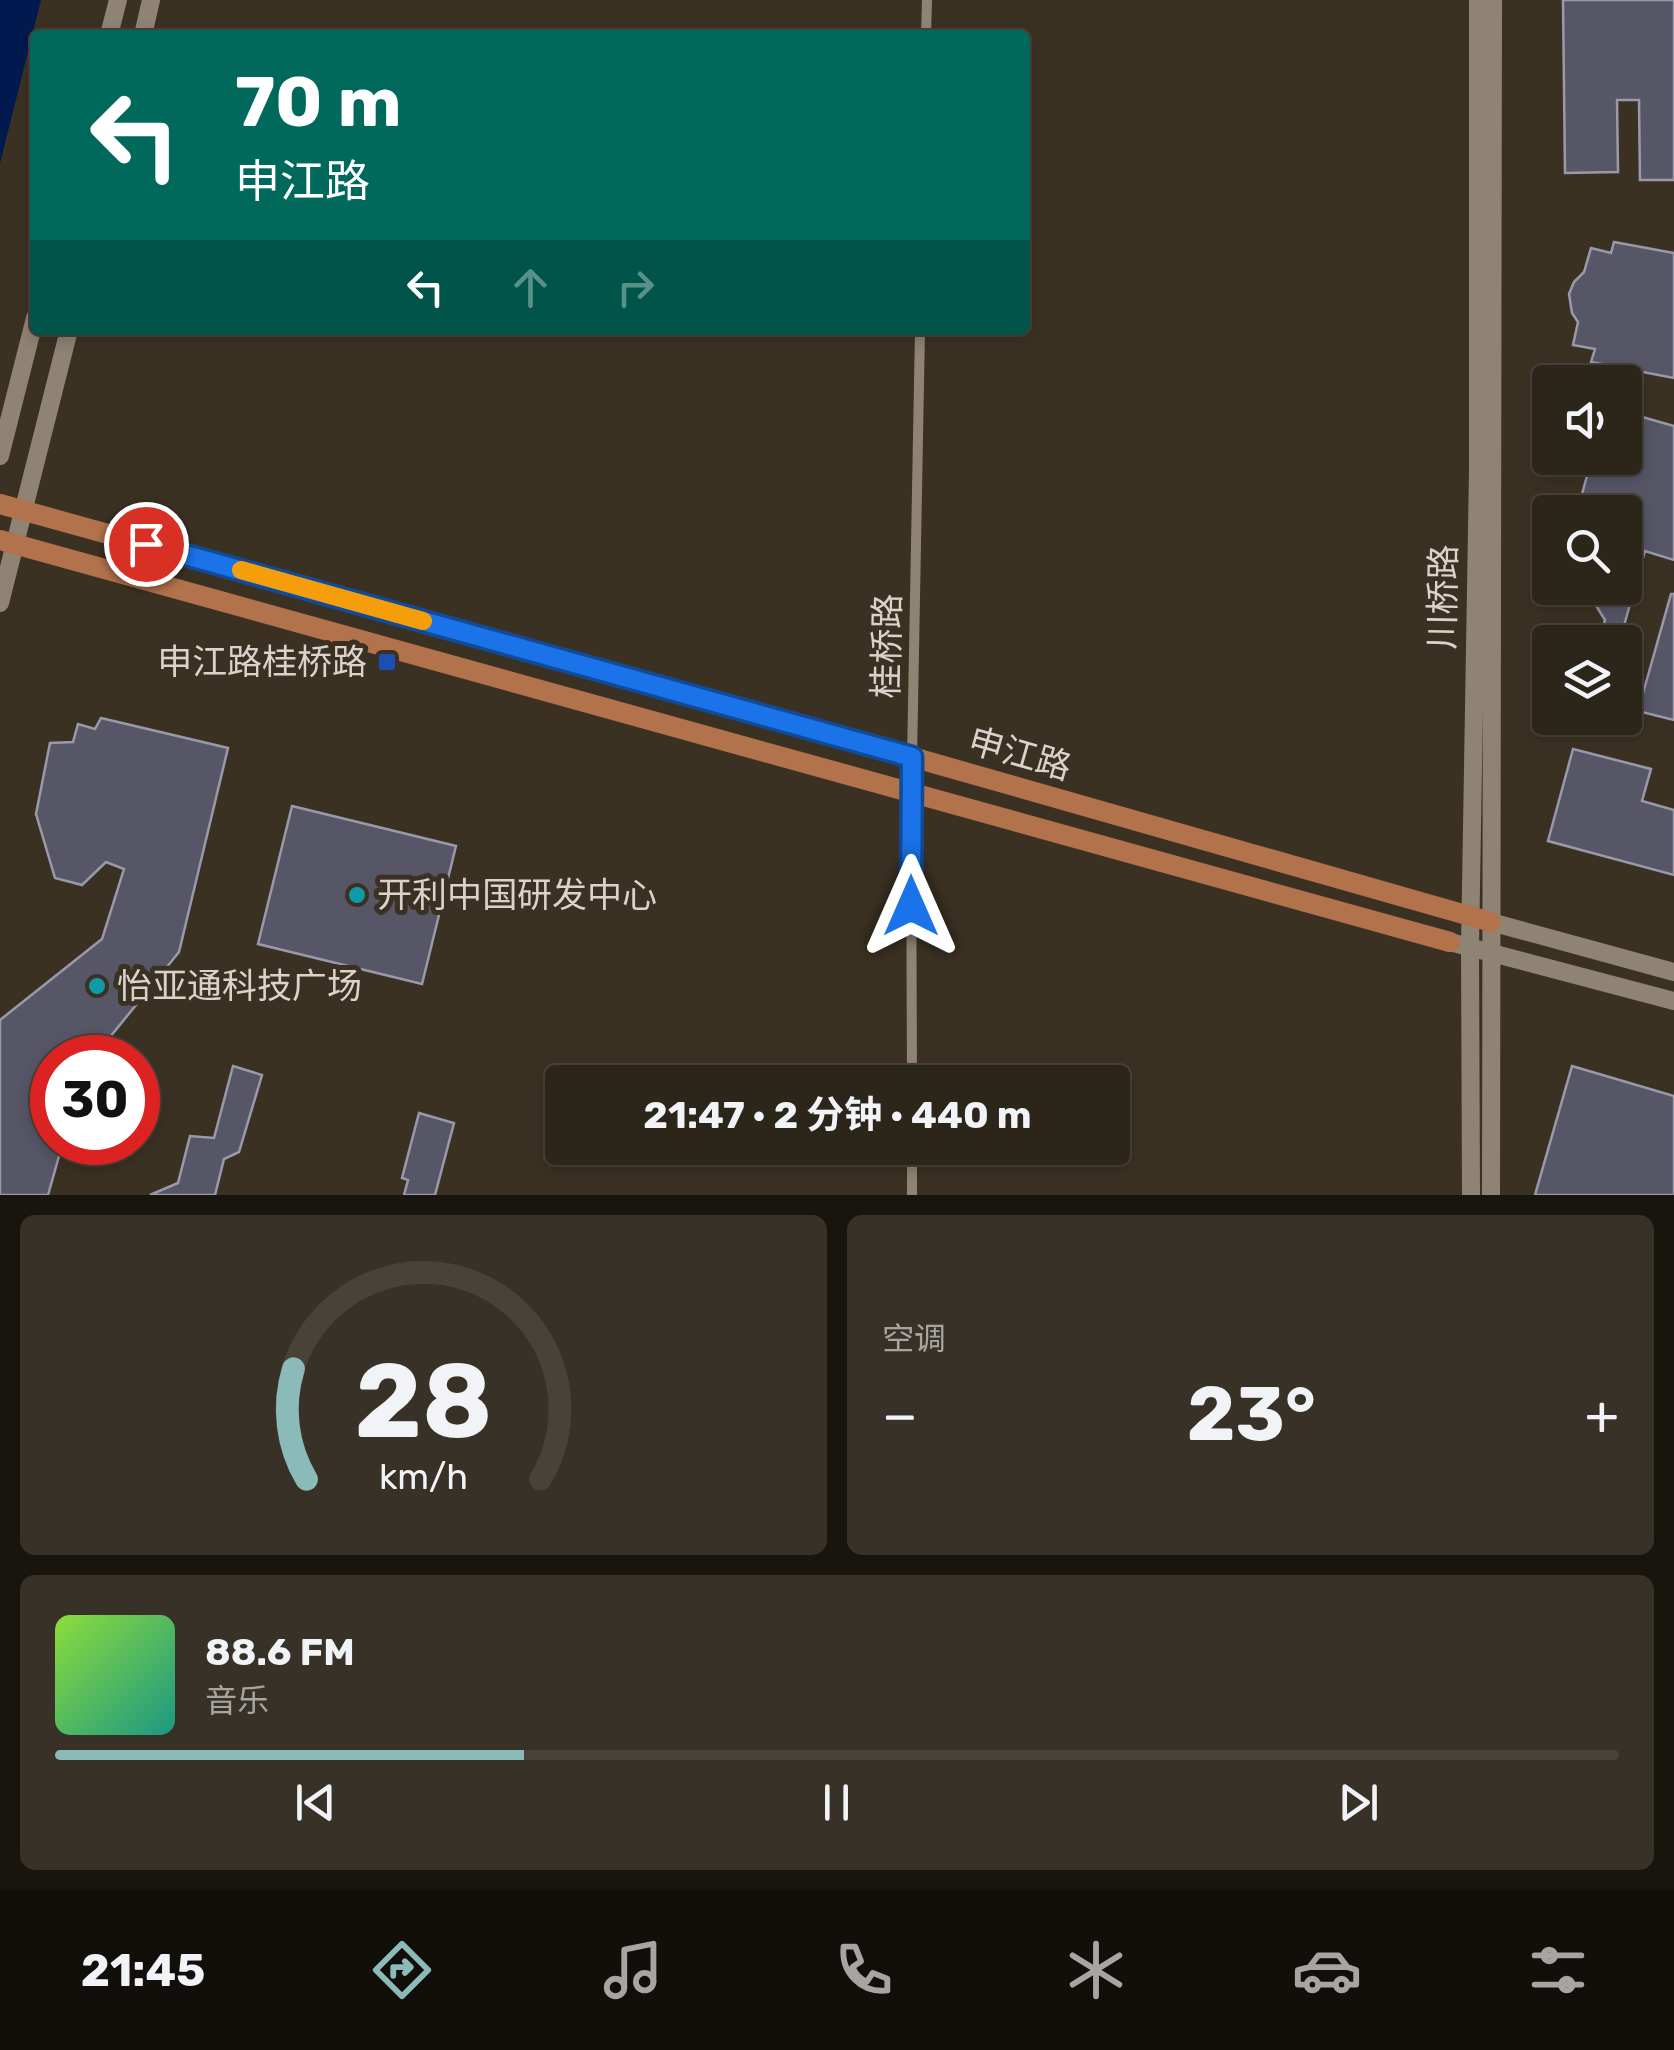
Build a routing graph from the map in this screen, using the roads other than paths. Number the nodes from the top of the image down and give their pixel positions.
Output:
1 (118, 0) edge
2 (151, 0) edge
3 (927, 0) edge
4 (1478, 0) edge
5 (1493, 0) edge
6 (110, 30) edge
7 (143, 30) edge
8 (926, 30) edge
9 (31, 335) edge
10 (68, 335) edge
11 (920, 335) edge
12 (0, 456) edge
13 (0, 504) edge
14 (24, 510) junction
15 (8, 542) edge
16 (0, 603) edge
17 (912, 757) junction
18 (911, 794) junction
19 (1481, 918) junction
20 (1460, 944) junction
21 (1490, 954) junction
22 (1674, 972) edge
23 (1674, 1001) edge
24 (912, 1065) edge
25 (912, 1165) edge
26 (912, 1195) edge
27 (1471, 1195) edge
28 (1492, 1195) edge

1 - 6 street
2 - 7 street
3 - 8 street
4 - 19 street, 川桥路
5 - 19 street, 川桥路
9 - 12 street
10 - 14 street
11 - 17 street, 桂桥路
13 - 14 main road, 申江路
14 - 15 street
14 - 17 main road, 申江路
15 - 16 street
15 - 18 main road, 申江路
17 - 18 street, 桂桥路
17 - 19 main road, 申江路
18 - 20 main road, 申江路
18 - 24 street, 桂桥路
19 - 20 street, 川桥路
19 - 21 street, 川桥路
19 - 22 street, 申江路
20 - 21 street, 申江路
20 - 27 street, 川桥路
21 - 23 street, 申江路
21 - 28 street, 川桥路
25 - 26 street

